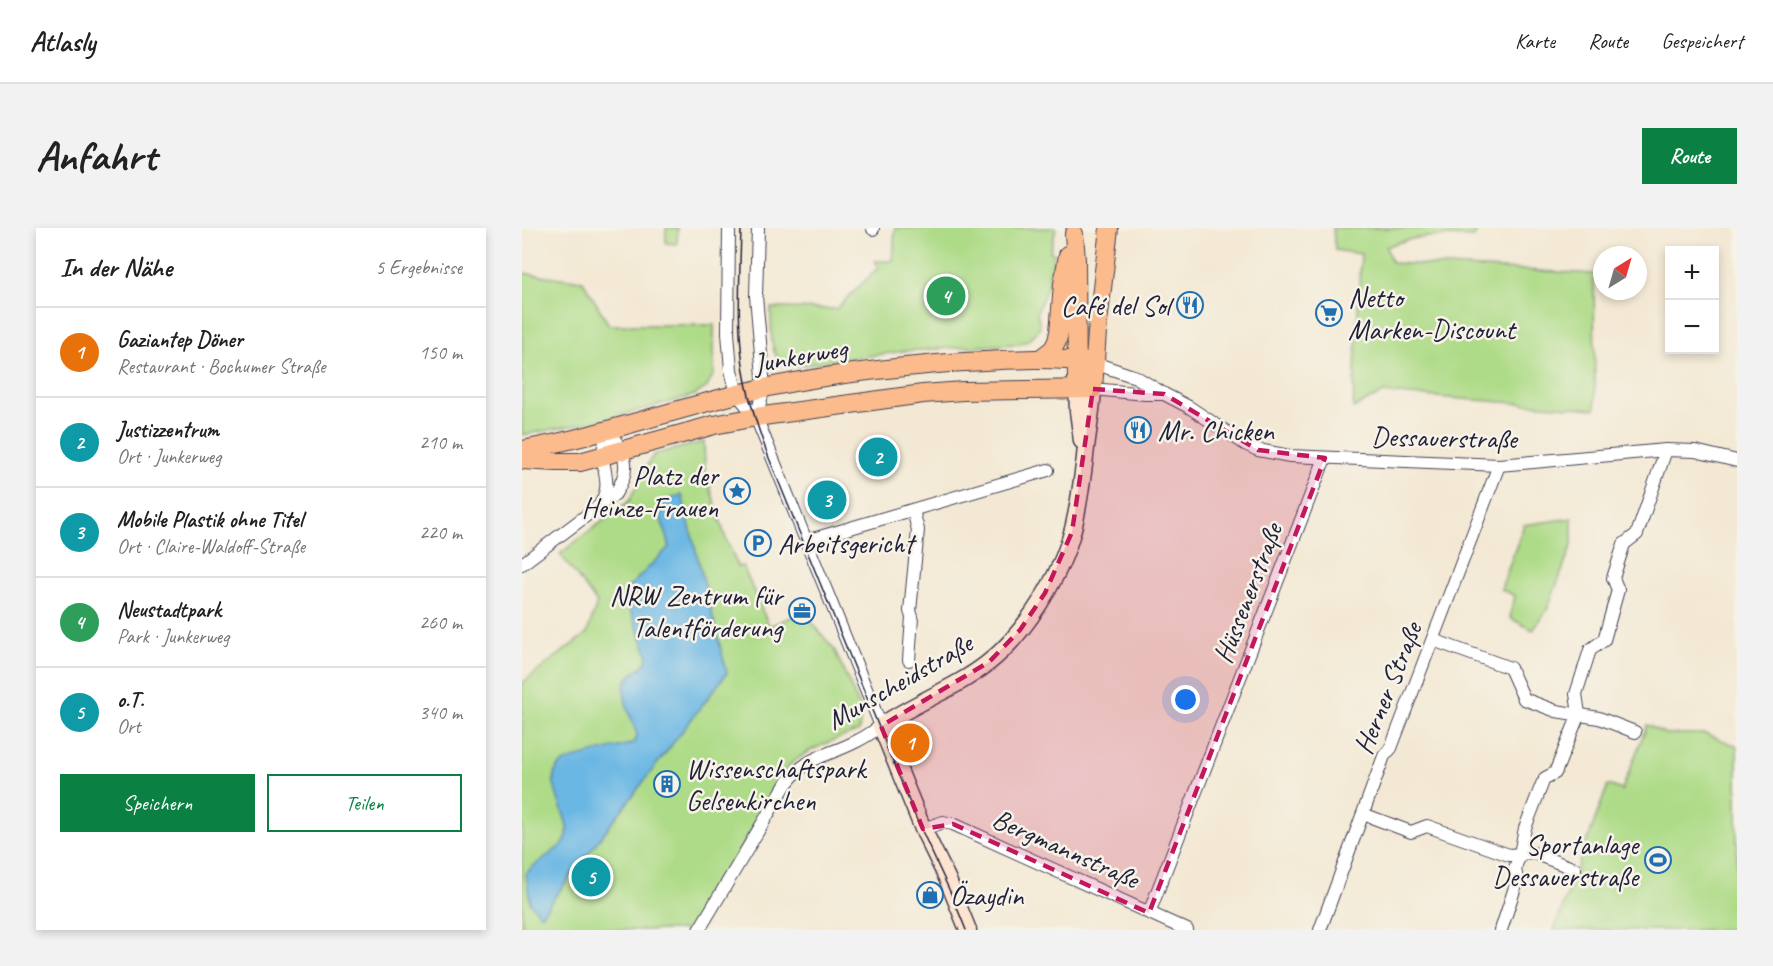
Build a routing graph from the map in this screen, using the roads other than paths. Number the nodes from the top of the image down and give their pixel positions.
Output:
1 (729, 228) edge
2 (758, 228) edge
3 (1109, 228) edge
4 (1074, 231) edge
5 (1040, 359) junction
6 (1086, 362) junction
7 (764, 388) junction
8 (1085, 388) junction
9 (736, 394) junction
10 (1164, 394) junction
11 (756, 417) junction
12 (608, 430) junction
13 (522, 450) edge
14 (622, 450) junction
15 (1666, 450) junction
16 (603, 456) junction
17 (1325, 458) junction
18 (522, 460) edge
19 (1737, 461) edge
20 (1499, 465) junction
21 (1048, 470) dead end
22 (600, 506) junction
23 (913, 510) junction
24 (806, 541) junction
25 (522, 564) edge
26 (1433, 640) junction
27 (909, 660) dead end
28 (1579, 714) junction
29 (881, 726) junction
30 (1635, 732) dead end
31 (1363, 814) junction
32 (923, 829) junction
33 (1520, 854) junction
34 (1575, 869) dead end
35 (1149, 913) junction
36 (700, 930) edge
37 (968, 930) edge
38 (1187, 930) edge
39 (1320, 930) edge
40 (1501, 930) edge

1 - 9 street
2 - 7 street
3 - 6 main road
4 - 5 main road
4 - 6 main road
5 - 6 main road, Junkerweg
5 - 7 main road, Junkerweg
6 - 8 main road
6 - 10 street, Dessauerstraße
7 - 9 main road, Junkerweg
7 - 11 street
8 - 10 street, Dessauerstraße
8 - 11 main road, Junkerweg
8 - 29 main road, Munscheidstraße
9 - 11 street
9 - 12 main road, Junkerweg
10 - 17 street, Dessauerstraße
11 - 14 main road, Junkerweg
11 - 24 street
12 - 13 main road, Junkerweg
12 - 14 street
12 - 16 street
14 - 16 main road, Junkerweg
14 - 22 street
15 - 19 street, Dessauerstraße
15 - 20 street, Dessauerstraße
15 - 28 street
16 - 18 main road, Junkerweg
16 - 22 street
17 - 20 street, Dessauerstraße
17 - 35 street, Hüssenerstraße
20 - 26 street, Herner Straße
21 - 23 street
22 - 25 street
23 - 24 street
23 - 27 street
24 - 29 street
26 - 28 street
26 - 31 street, Herner Straße
28 - 30 street
28 - 33 street
29 - 32 main road
29 - 36 street, Munscheidstraße
31 - 33 street
31 - 39 street, Herner Straße
32 - 35 street, Bergmannstraße
32 - 37 main road
33 - 34 street
33 - 40 street
35 - 38 street, Bergmannstraße

